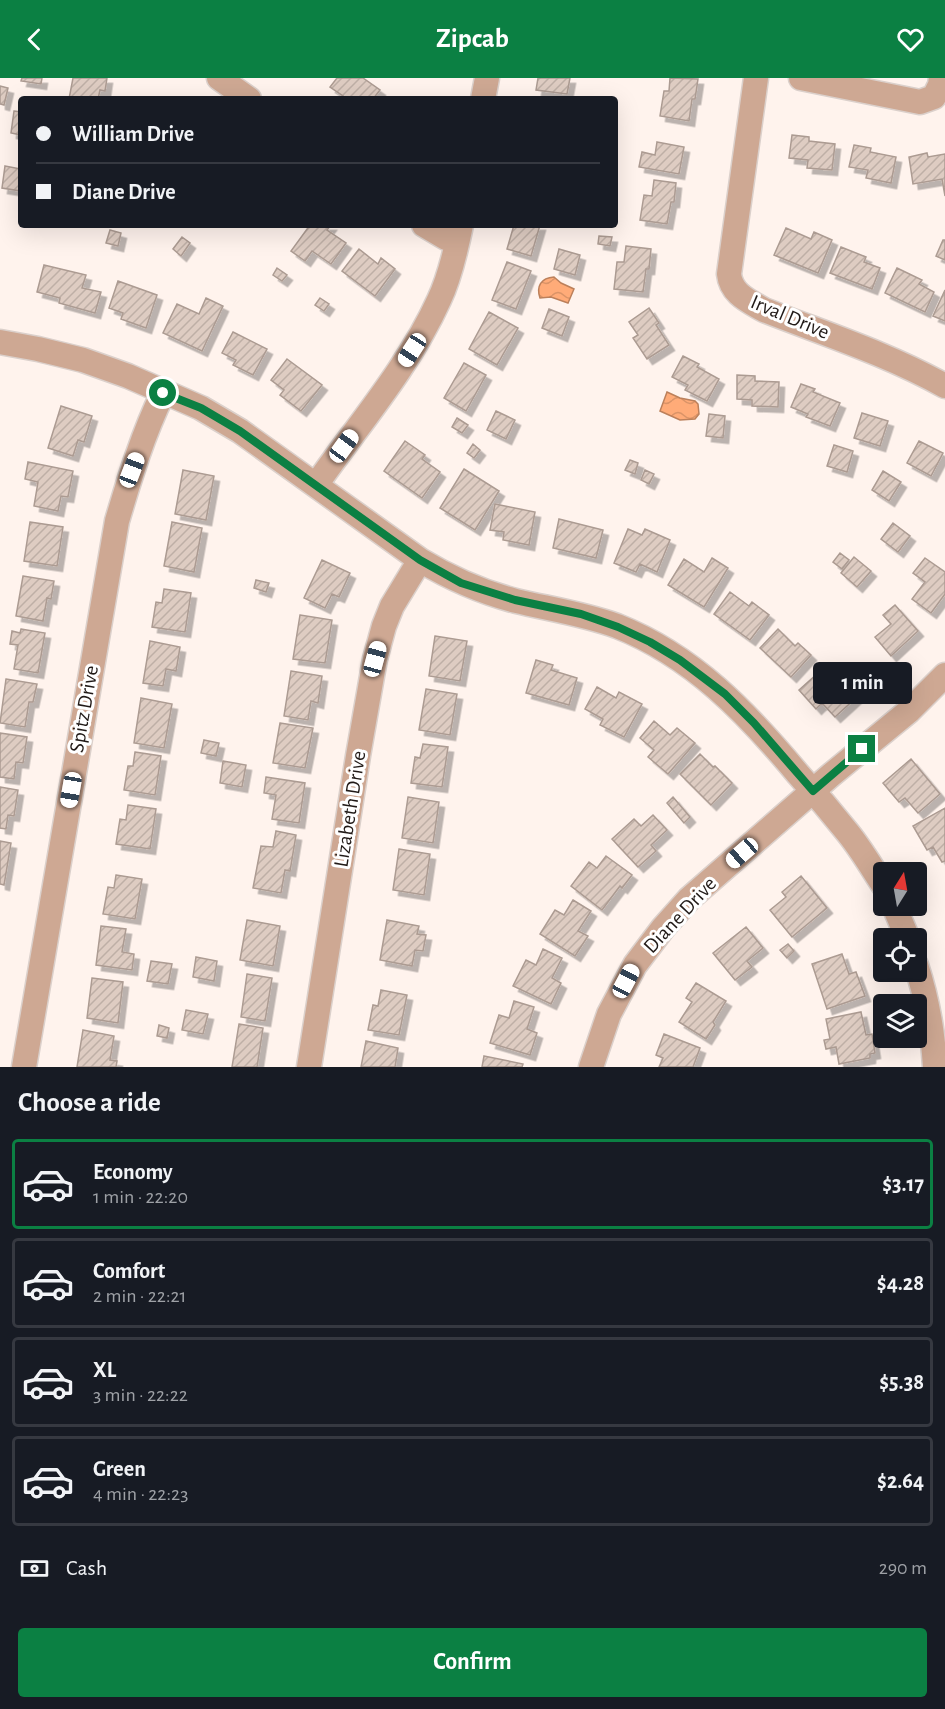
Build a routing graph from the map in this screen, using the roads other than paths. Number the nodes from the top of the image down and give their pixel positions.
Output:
1 (219, 78) edge
2 (487, 78) edge
3 (756, 78) edge
4 (801, 78) edge
5 (941, 78) edge
6 (245, 96) edge
7 (484, 96) edge
8 (429, 228) edge
9 (459, 233) edge
10 (0, 342) edge
11 (945, 386) edge
12 (163, 393) junction
13 (316, 485) junction
14 (420, 560) junction
15 (945, 675) edge
16 (813, 791) junction
17 (873, 870) edge
18 (922, 982) edge
19 (24, 1067) edge
20 (309, 1067) edge
21 (591, 1067) edge
22 (935, 1067) edge

1 - 6 street
2 - 7 street
3 - 11 street, Irval Drive
4 - 5 street
8 - 9 street
9 - 13 street
10 - 12 street
12 - 13 street
12 - 19 street, Spitz Drive
13 - 14 street
14 - 16 street
14 - 20 street, Lizabeth Drive
15 - 16 street, Diane Drive
16 - 17 street
16 - 21 street, Diane Drive
18 - 22 street

